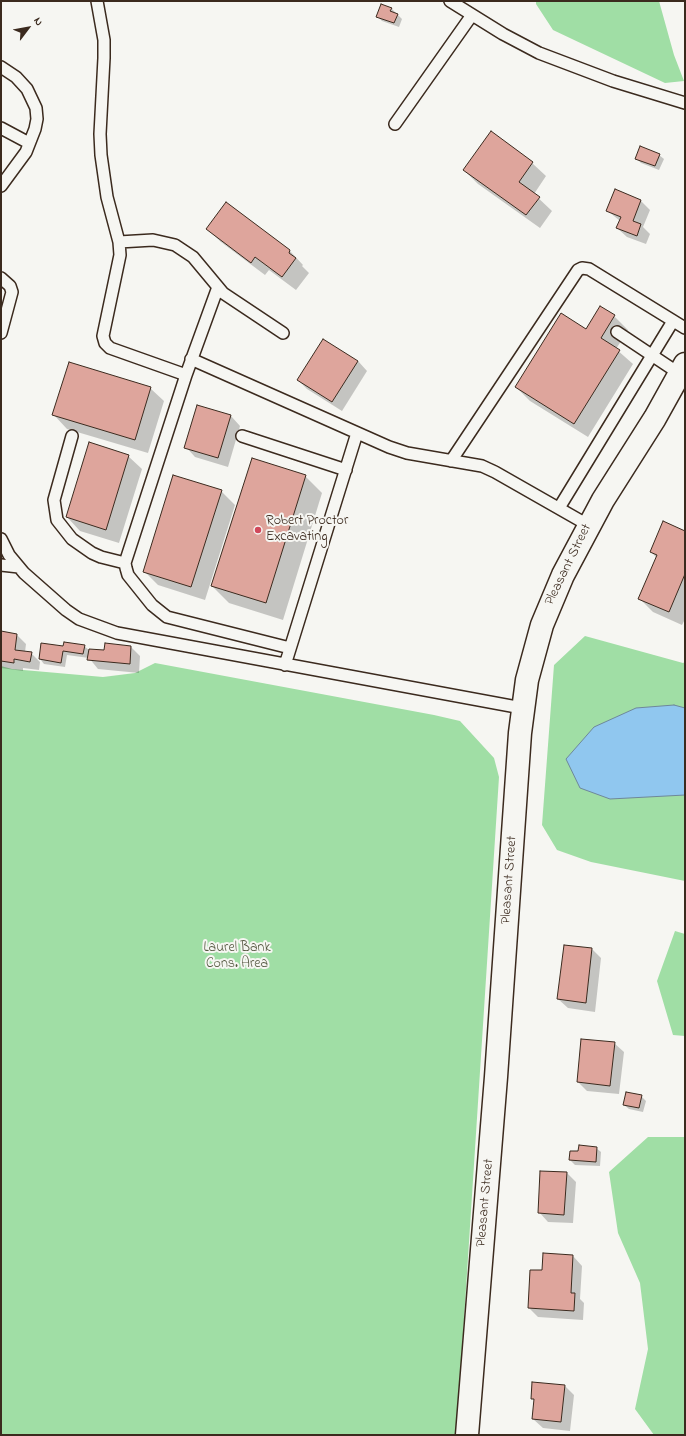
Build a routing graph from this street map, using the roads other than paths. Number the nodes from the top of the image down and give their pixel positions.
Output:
1 (97, 1) edge
2 (450, 1) edge
3 (472, 15) junction
4 (1, 67) edge
5 (685, 103) edge
6 (395, 124) dead end
7 (1, 128) edge
8 (30, 144) junction
9 (1, 186) edge
10 (120, 242) junction
11 (1, 278) edge
12 (218, 287) junction
13 (673, 321) junction
14 (685, 328) edge
15 (617, 332) dead end
16 (1, 333) edge
17 (283, 333) dead end
18 (652, 355) junction
19 (191, 359) junction
20 (682, 369) edge
21 (186, 374) junction
22 (357, 433) junction
23 (72, 436) dead end
24 (242, 436) dead end
25 (451, 461) junction
26 (346, 470) junction
27 (559, 508) junction
28 (588, 525) junction
29 (1, 539) edge
30 (125, 563) junction
31 (1, 565) edge
32 (19, 567) junction
33 (290, 648) junction
34 (285, 665) junction
35 (522, 708) junction
36 (467, 1435) edge

1 - 10 lane
2 - 3 lane
3 - 5 lane
3 - 6 lane
4 - 8 lane
7 - 8 lane
8 - 9 lane
10 - 12 lane
10 - 21 lane
11 - 16 lane
12 - 17 lane
12 - 19 lane
13 - 14 lane
13 - 18 lane
13 - 25 lane
15 - 18 lane
18 - 20 lane
18 - 27 lane
19 - 21 lane
19 - 22 lane
20 - 28 street, Pleasant Street
21 - 30 lane
22 - 25 lane
22 - 26 lane
23 - 30 lane
24 - 26 lane
25 - 27 lane
26 - 33 lane
27 - 28 lane
28 - 35 street, Pleasant Street
29 - 32 lane
30 - 33 lane
31 - 32 lane
32 - 34 lane
33 - 34 lane
34 - 35 lane
35 - 36 street, Pleasant Street

